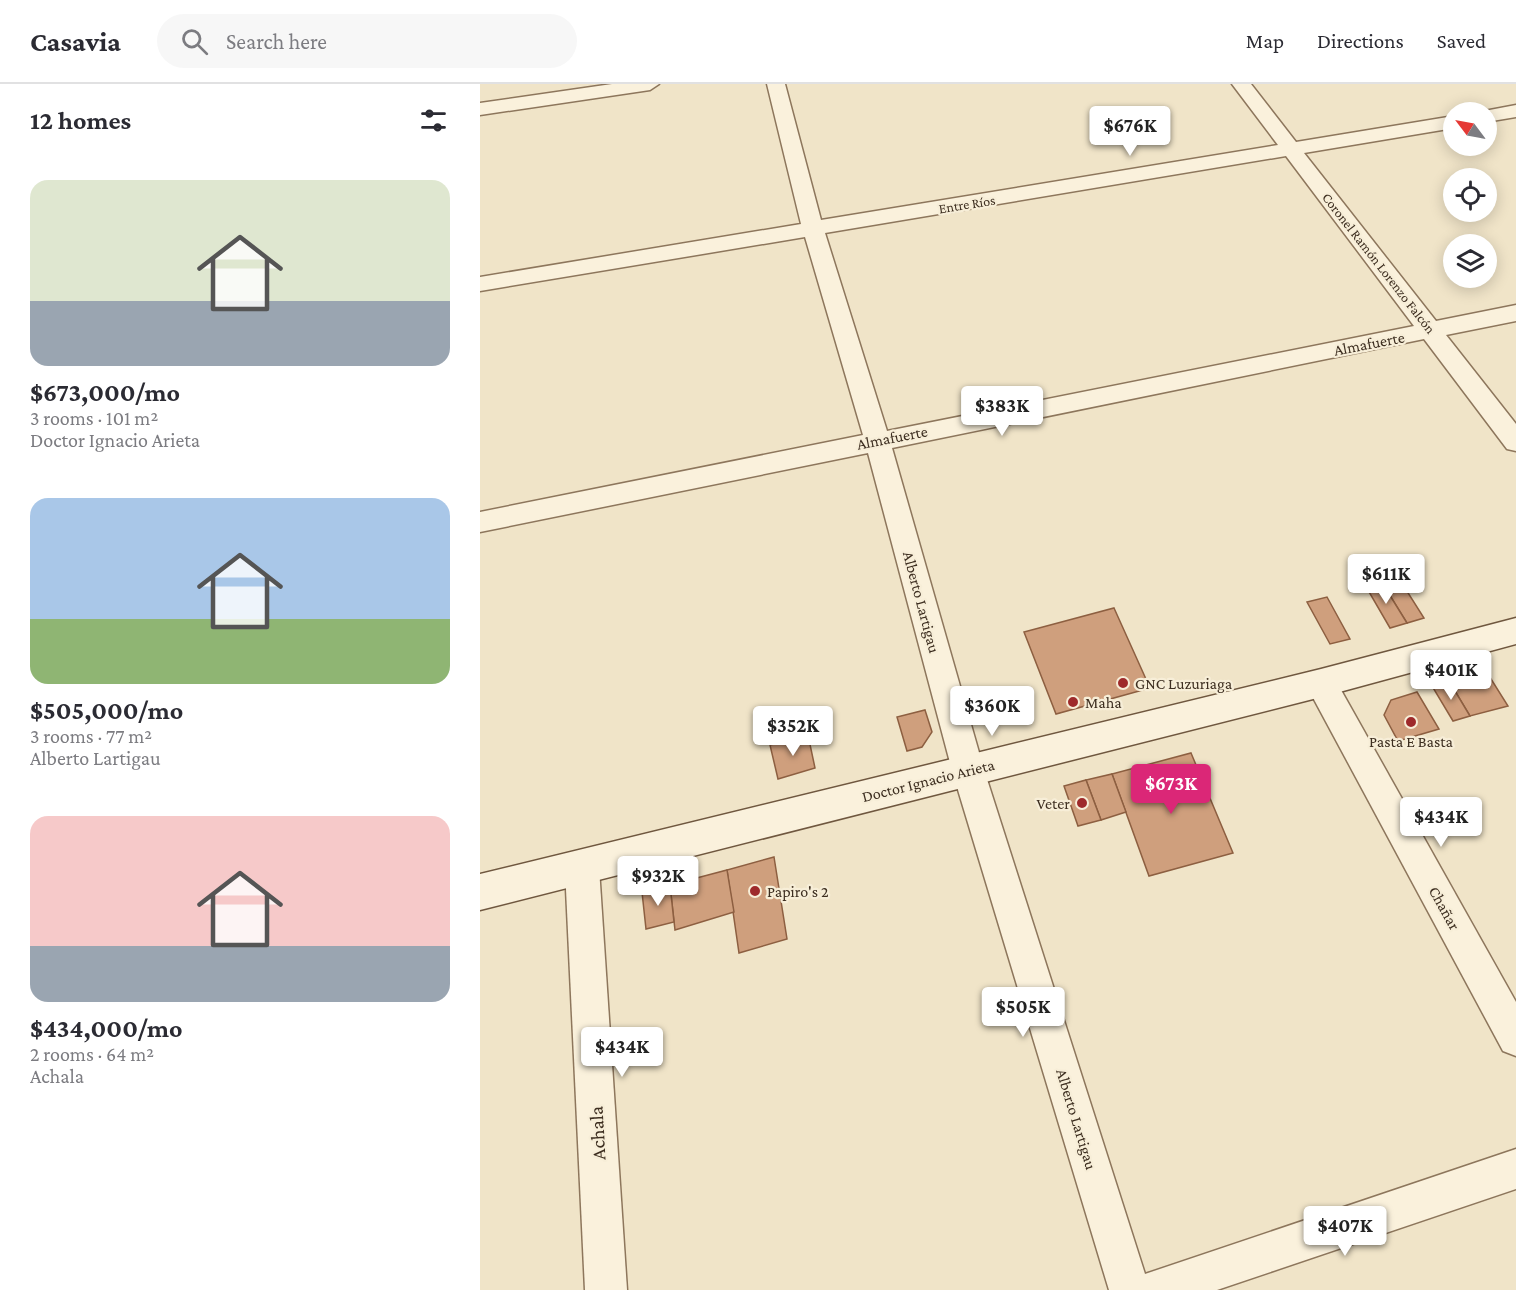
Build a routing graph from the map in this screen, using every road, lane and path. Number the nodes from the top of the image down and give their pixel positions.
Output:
1 (650, 84) edge
2 (776, 84) edge
3 (1241, 84) edge
4 (480, 109) edge
5 (1516, 111) edge
6 (1497, 114) edge
7 (1443, 124) edge
8 (1292, 150) junction
9 (813, 229) junction
10 (480, 284) edge
11 (1516, 313) edge
12 (1431, 331) junction
13 (877, 440) junction
14 (1516, 442) edge
15 (480, 522) edge
16 (1516, 631) edge
17 (1321, 683) junction
18 (968, 770) junction
19 (582, 868) junction
20 (480, 892) edge
21 (1516, 1038) edge
22 (1516, 1169) edge
23 (606, 1290) edge
24 (1130, 1290) edge
25 (1156, 1290) edge

1 - 4 street
2 - 9 street, Alberto Lartigau
3 - 8 street, Coronel Ramón Lorenzo Falcón
5 - 6 street
7 - 8 street, Entre Ríos
8 - 9 street, Entre Ríos
8 - 12 street, Coronel Ramón Lorenzo Falcón
9 - 10 street, Entre Ríos
9 - 13 street, Alberto Lartigau
11 - 12 street, Almafuerte
12 - 13 street, Almafuerte
12 - 14 street, Coronel Ramón Lorenzo Falcón
13 - 15 street, Almafuerte
13 - 18 street, Alberto Lartigau
16 - 17 street, Doctor Ignacio Arieta
17 - 18 street, Doctor Ignacio Arieta
17 - 21 street, Chañar
18 - 19 street, Doctor Ignacio Arieta
18 - 24 street, Alberto Lartigau
19 - 20 street, Doctor Ignacio Arieta
19 - 23 street, Achala
22 - 25 street

